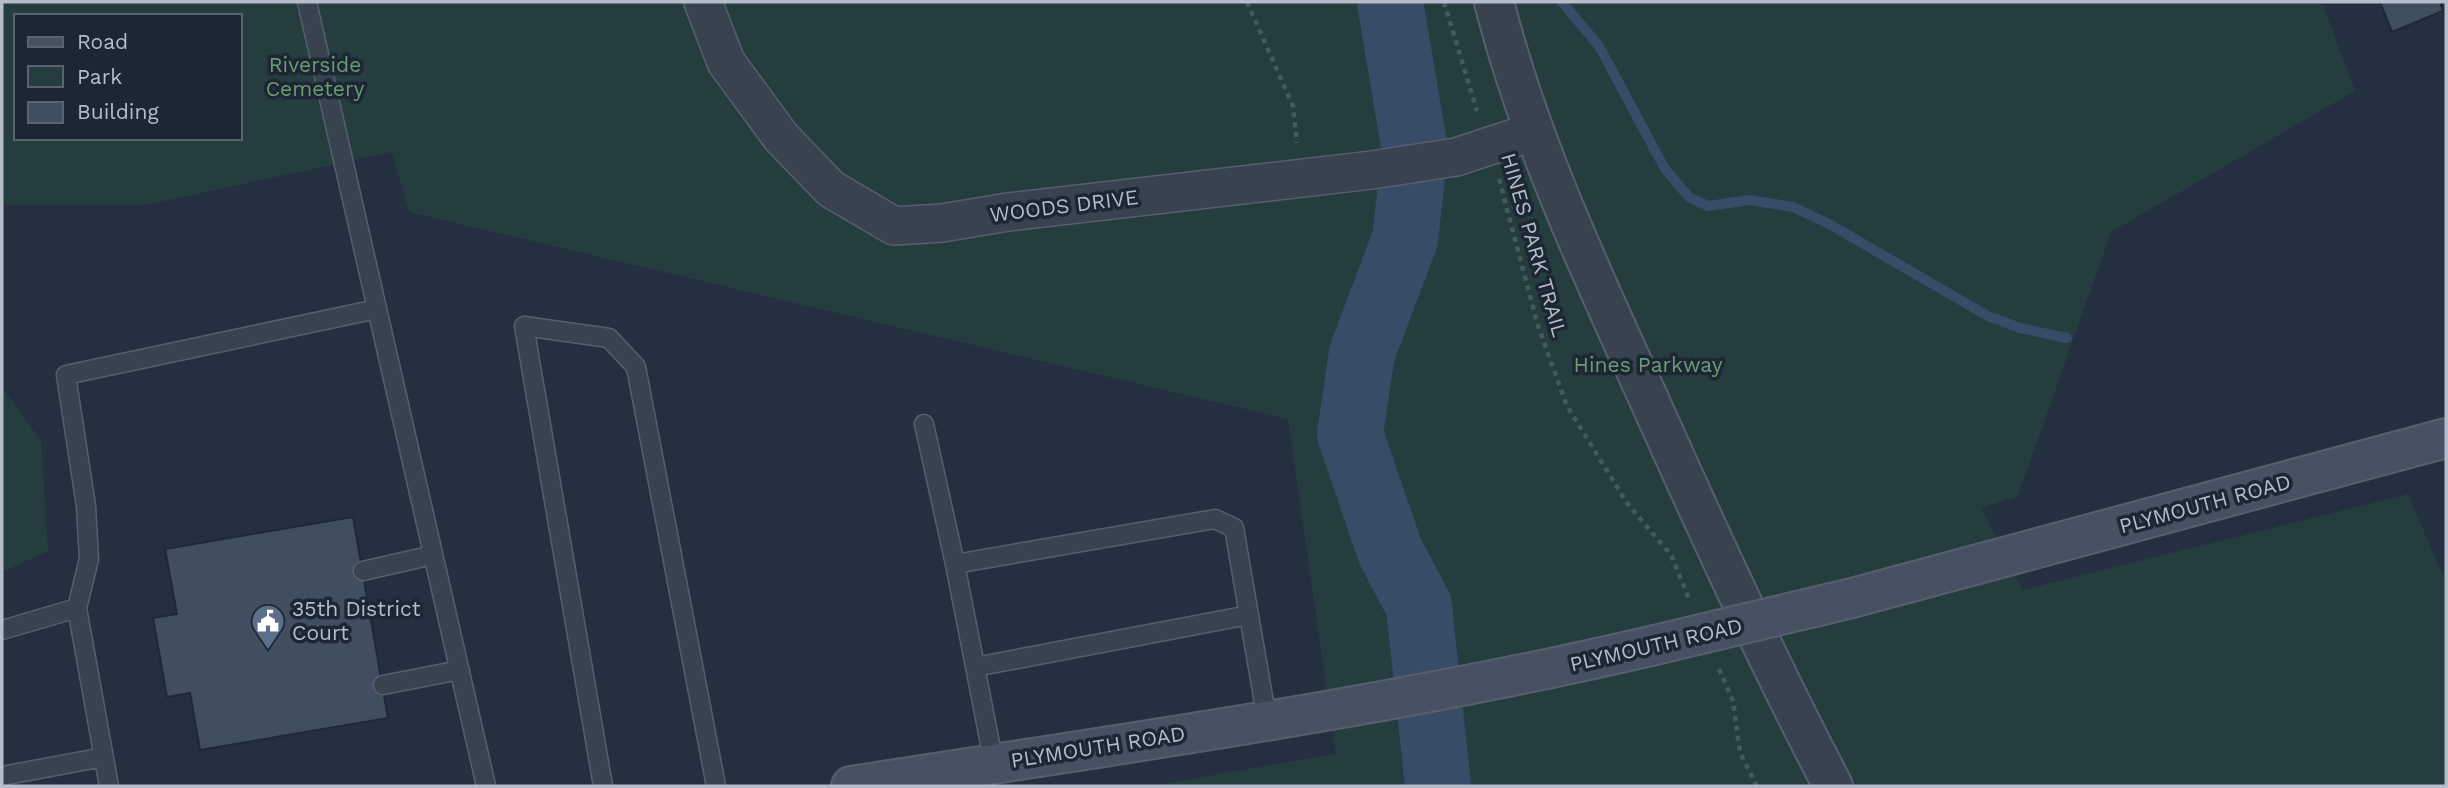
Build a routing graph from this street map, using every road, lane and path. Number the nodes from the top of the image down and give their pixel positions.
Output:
1 (307, 2) edge
2 (703, 2) edge
3 (1247, 2) edge
4 (1444, 2) edge
5 (1494, 2) edge
6 (1532, 132) junction
7 (1473, 151) junction
8 (1301, 178) junction
9 (377, 309) junction
10 (924, 424) dead end
11 (2446, 438) edge
12 (433, 555) junction
13 (955, 564) junction
14 (363, 571) dead end
15 (1691, 604) dead end
16 (77, 608) junction
17 (1249, 615) junction
18 (2, 629) edge
19 (1717, 664) dead end
20 (975, 667) junction
21 (460, 670) junction
22 (383, 685) dead end
23 (1267, 720) junction
24 (104, 757) junction
25 (994, 764) junction
26 (2, 776) edge
27 (109, 786) edge
28 (486, 786) edge
29 (604, 786) edge
30 (716, 786) edge
31 (851, 786) edge
32 (1757, 786) edge
33 (1833, 786) edge

1 - 9 lane
2 - 8 street, WOODS DRIVE
3 - 8 path
4 - 7 path, HINES PARK TRAIL
5 - 6 street
6 - 7 street, WOODS DRIVE
6 - 33 street
7 - 8 street, WOODS DRIVE
7 - 15 path, HINES PARK TRAIL
9 - 12 lane
9 - 16 lane
10 - 13 lane
11 - 23 main road, PLYMOUTH ROAD, bridge
12 - 14 lane
12 - 21 lane
13 - 17 lane
13 - 20 lane
16 - 18 lane
16 - 24 lane
17 - 20 lane
17 - 23 lane
19 - 32 path
20 - 25 lane
21 - 22 lane
21 - 28 lane
23 - 25 main road, PLYMOUTH ROAD
24 - 26 lane
24 - 27 lane
25 - 31 main road, PLYMOUTH ROAD
29 - 30 lane

